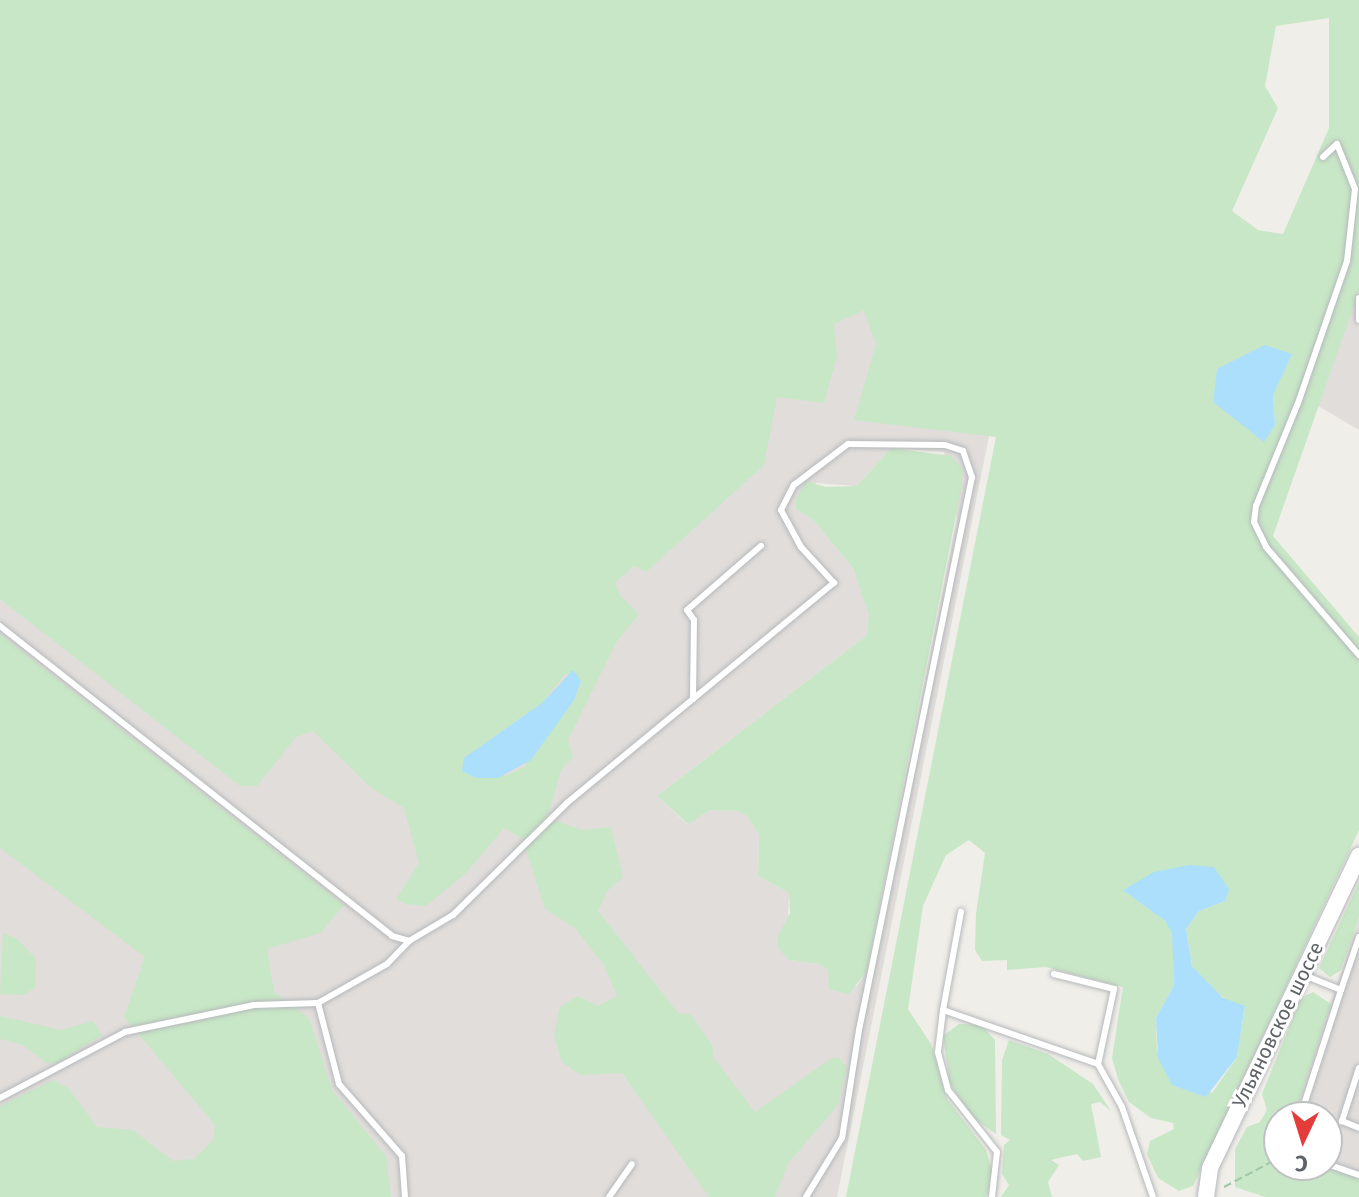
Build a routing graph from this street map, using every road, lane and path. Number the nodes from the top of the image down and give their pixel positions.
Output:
1 (1323, 157) dead end
2 (1359, 298) edge
3 (1359, 320) edge
4 (761, 546) dead end
5 (0, 626) edge
6 (1359, 655) edge
7 (693, 699) junction
8 (1359, 856) edge
9 (961, 912) dead end
10 (1359, 937) edge
11 (409, 941) junction
12 (1054, 974) dead end
13 (1302, 975) junction
14 (1341, 990) junction
15 (318, 1003) junction
16 (943, 1010) junction
17 (1098, 1064) junction
18 (1359, 1068) edge
19 (0, 1098) edge
20 (1305, 1101) edge
21 (1359, 1128) edge
22 (632, 1164) dead end
23 (1263, 1167) edge
24 (1206, 1194) edge
25 (405, 1197) edge
26 (609, 1197) edge
27 (806, 1197) edge
28 (992, 1197) edge
29 (1153, 1197) edge

1 - 6 lane
2 - 3 lane
4 - 7 lane
5 - 11 lane
7 - 11 lane
7 - 27 lane
8 - 13 main road, Ульяновское шоссе
9 - 16 lane
10 - 14 lane
11 - 15 lane
12 - 17 lane
13 - 14 lane
13 - 24 main road, Ульяновское шоссе
14 - 20 lane
15 - 19 lane
15 - 25 lane
16 - 17 lane
16 - 28 lane
17 - 29 lane
18 - 21 lane
22 - 26 lane
23 - 24 path

